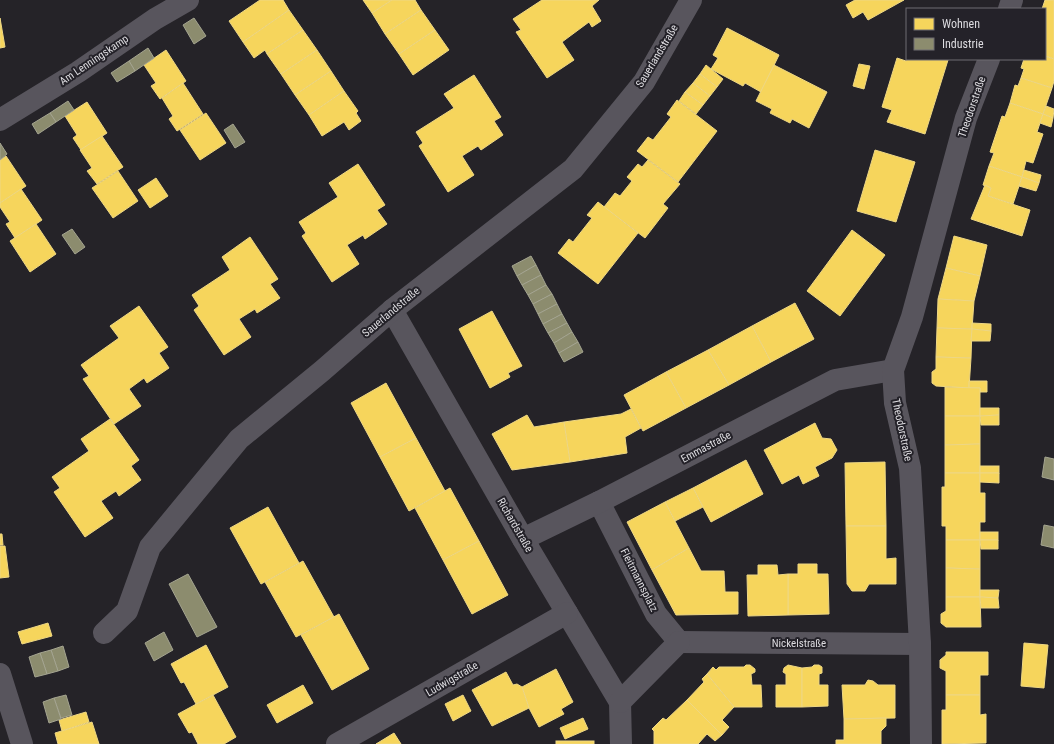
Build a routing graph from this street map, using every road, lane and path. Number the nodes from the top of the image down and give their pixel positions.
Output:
1 (188, 0) edge
2 (691, 0) edge
3 (989, 60) edge
4 (0, 120) edge
5 (392, 310) junction
6 (894, 370) junction
7 (599, 502) junction
8 (523, 539) junction
9 (567, 614) junction
10 (104, 633) dead end
11 (679, 642) junction
12 (920, 644) junction
13 (0, 674) edge
14 (620, 702) junction
15 (22, 744) edge
16 (337, 744) edge
17 (621, 744) edge
18 (921, 744) edge

1 - 4 street, Am Lenningskamp
2 - 5 street, Sauerlandstraße
3 - 6 street, Theodorstraße
5 - 8 street, Richardstraße
5 - 10 street, Sauerlandstraße
6 - 7 street, Emmastraße
6 - 12 street, Theodorstraße
7 - 8 street, Emmastraße
7 - 11 street, Fleitmannsplatz
8 - 9 street, Richardstraße
9 - 14 street, Richardstraße
9 - 16 street, Ludwigstraße
11 - 12 street, Nickelstraße
11 - 14 street
12 - 18 street, Theodorstraße
13 - 15 street
14 - 17 street, Richardstraße

